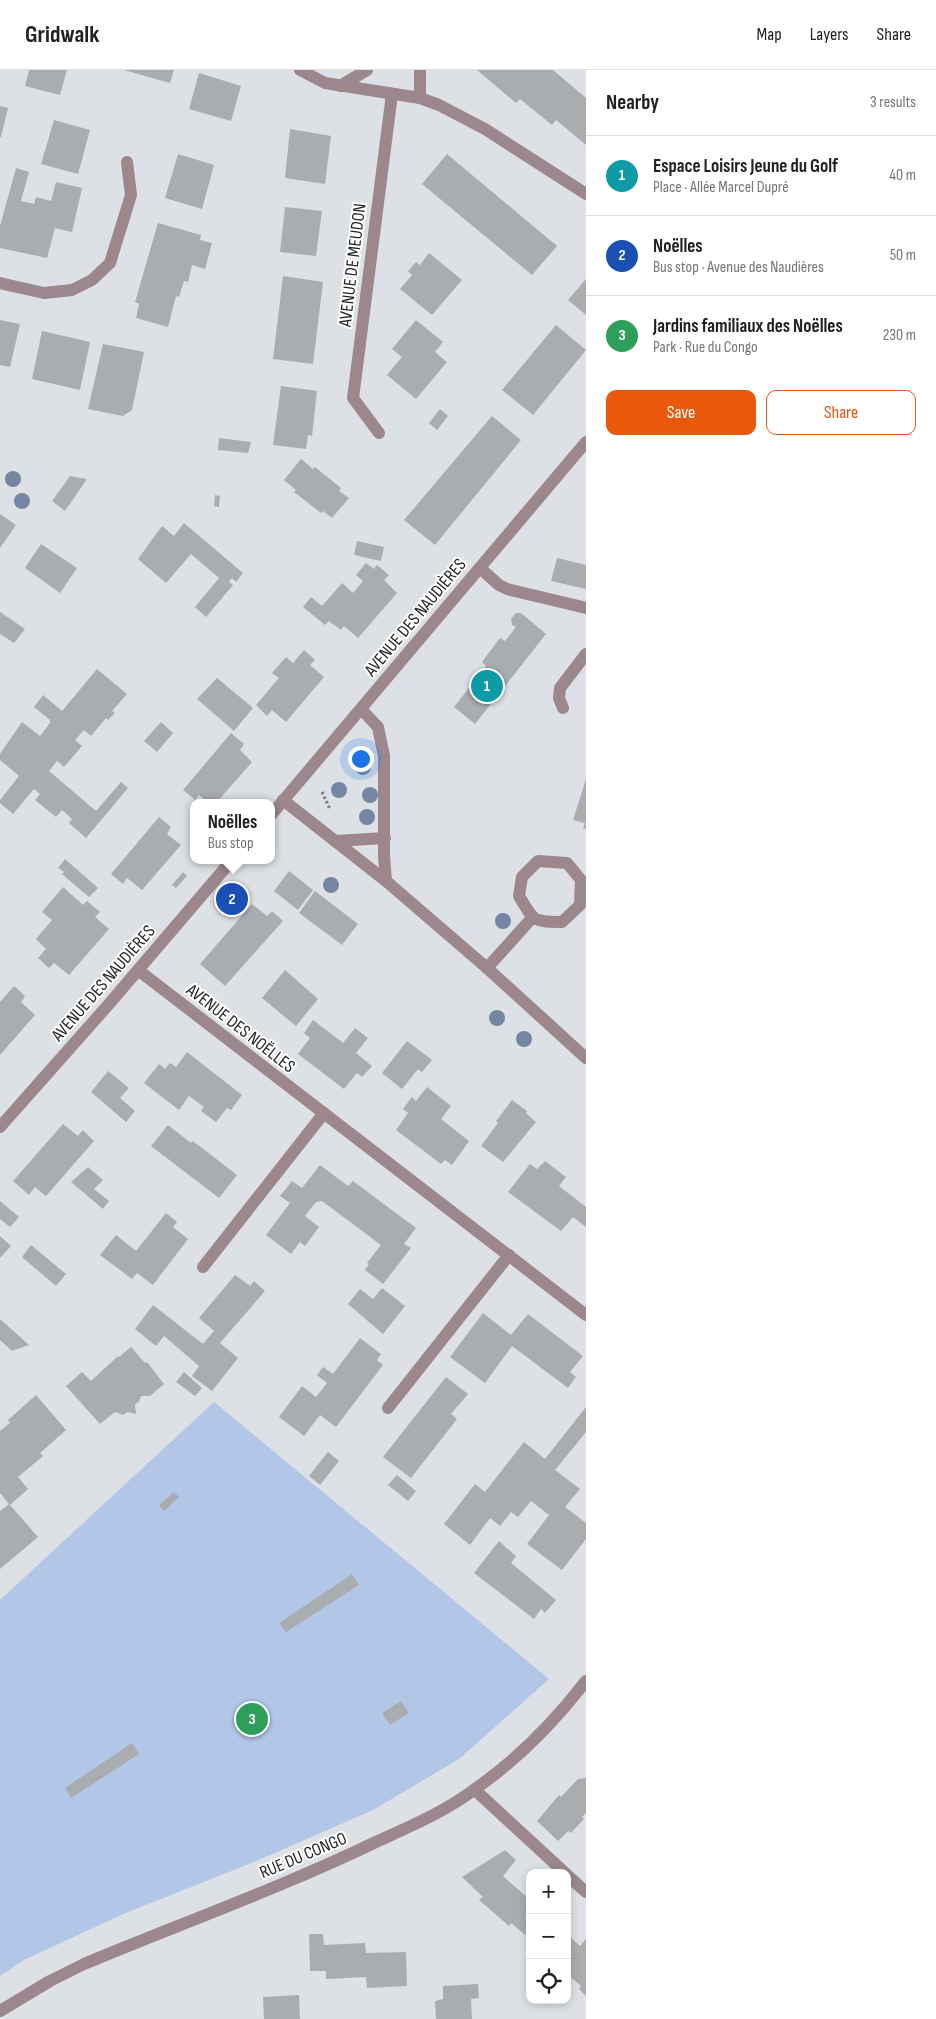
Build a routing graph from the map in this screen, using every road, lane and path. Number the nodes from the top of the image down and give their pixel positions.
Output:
1 (300, 70) edge
2 (367, 70) edge
3 (420, 70) edge
4 (340, 86) junction
5 (392, 94) junction
6 (420, 98) junction
7 (127, 162) dead end
8 (586, 194) edge
9 (0, 283) edge
10 (379, 433) dead end
11 (586, 442) edge
12 (480, 568) junction
13 (586, 608) edge
14 (586, 654) edge
15 (563, 708) dead end
16 (361, 709) junction
17 (322, 792) dead end
18 (283, 800) junction
19 (275, 810) edge
20 (336, 814) dead end
21 (385, 838) junction
22 (335, 841) junction
23 (229, 864) edge
24 (386, 881) junction
25 (532, 918) junction
26 (487, 968) junction
27 (138, 970) junction
28 (586, 1058) edge
29 (324, 1114) junction
30 (0, 1127) edge
31 (509, 1255) junction
32 (204, 1267) dead end
33 (586, 1314) edge
34 (388, 1408) dead end
35 (586, 1681) edge
36 (475, 1790) junction
37 (561, 1869) edge
38 (571, 1878) edge
39 (586, 1892) edge
40 (0, 2011) edge

1 - 4 street
2 - 4 street
3 - 6 street
4 - 5 street
5 - 6 street
5 - 10 street, AVENUE DE MEUDON
6 - 8 street
7 - 9 street
11 - 12 street, AVENUE DES NAUDIÈRES
12 - 13 street
12 - 16 street, AVENUE DES NAUDIÈRES
14 - 15 street
16 - 18 street, AVENUE DES NAUDIÈRES
16 - 21 street
17 - 20 path
18 - 19 street, AVENUE DES NAUDIÈRES
18 - 22 street
21 - 22 street
21 - 24 street
22 - 24 street
23 - 27 street, AVENUE DES NAUDIÈRES
24 - 26 street
25 - 25 street
25 - 26 street
26 - 28 street
27 - 29 street, AVENUE DES NOËLLES
27 - 30 street, AVENUE DES NAUDIÈRES
29 - 31 street, AVENUE DES NOËLLES
29 - 32 street
31 - 33 street, AVENUE DES NOËLLES
31 - 34 street
35 - 36 street, RUE DU CONGO
36 - 37 street
36 - 40 street, RUE DU CONGO
38 - 39 street

